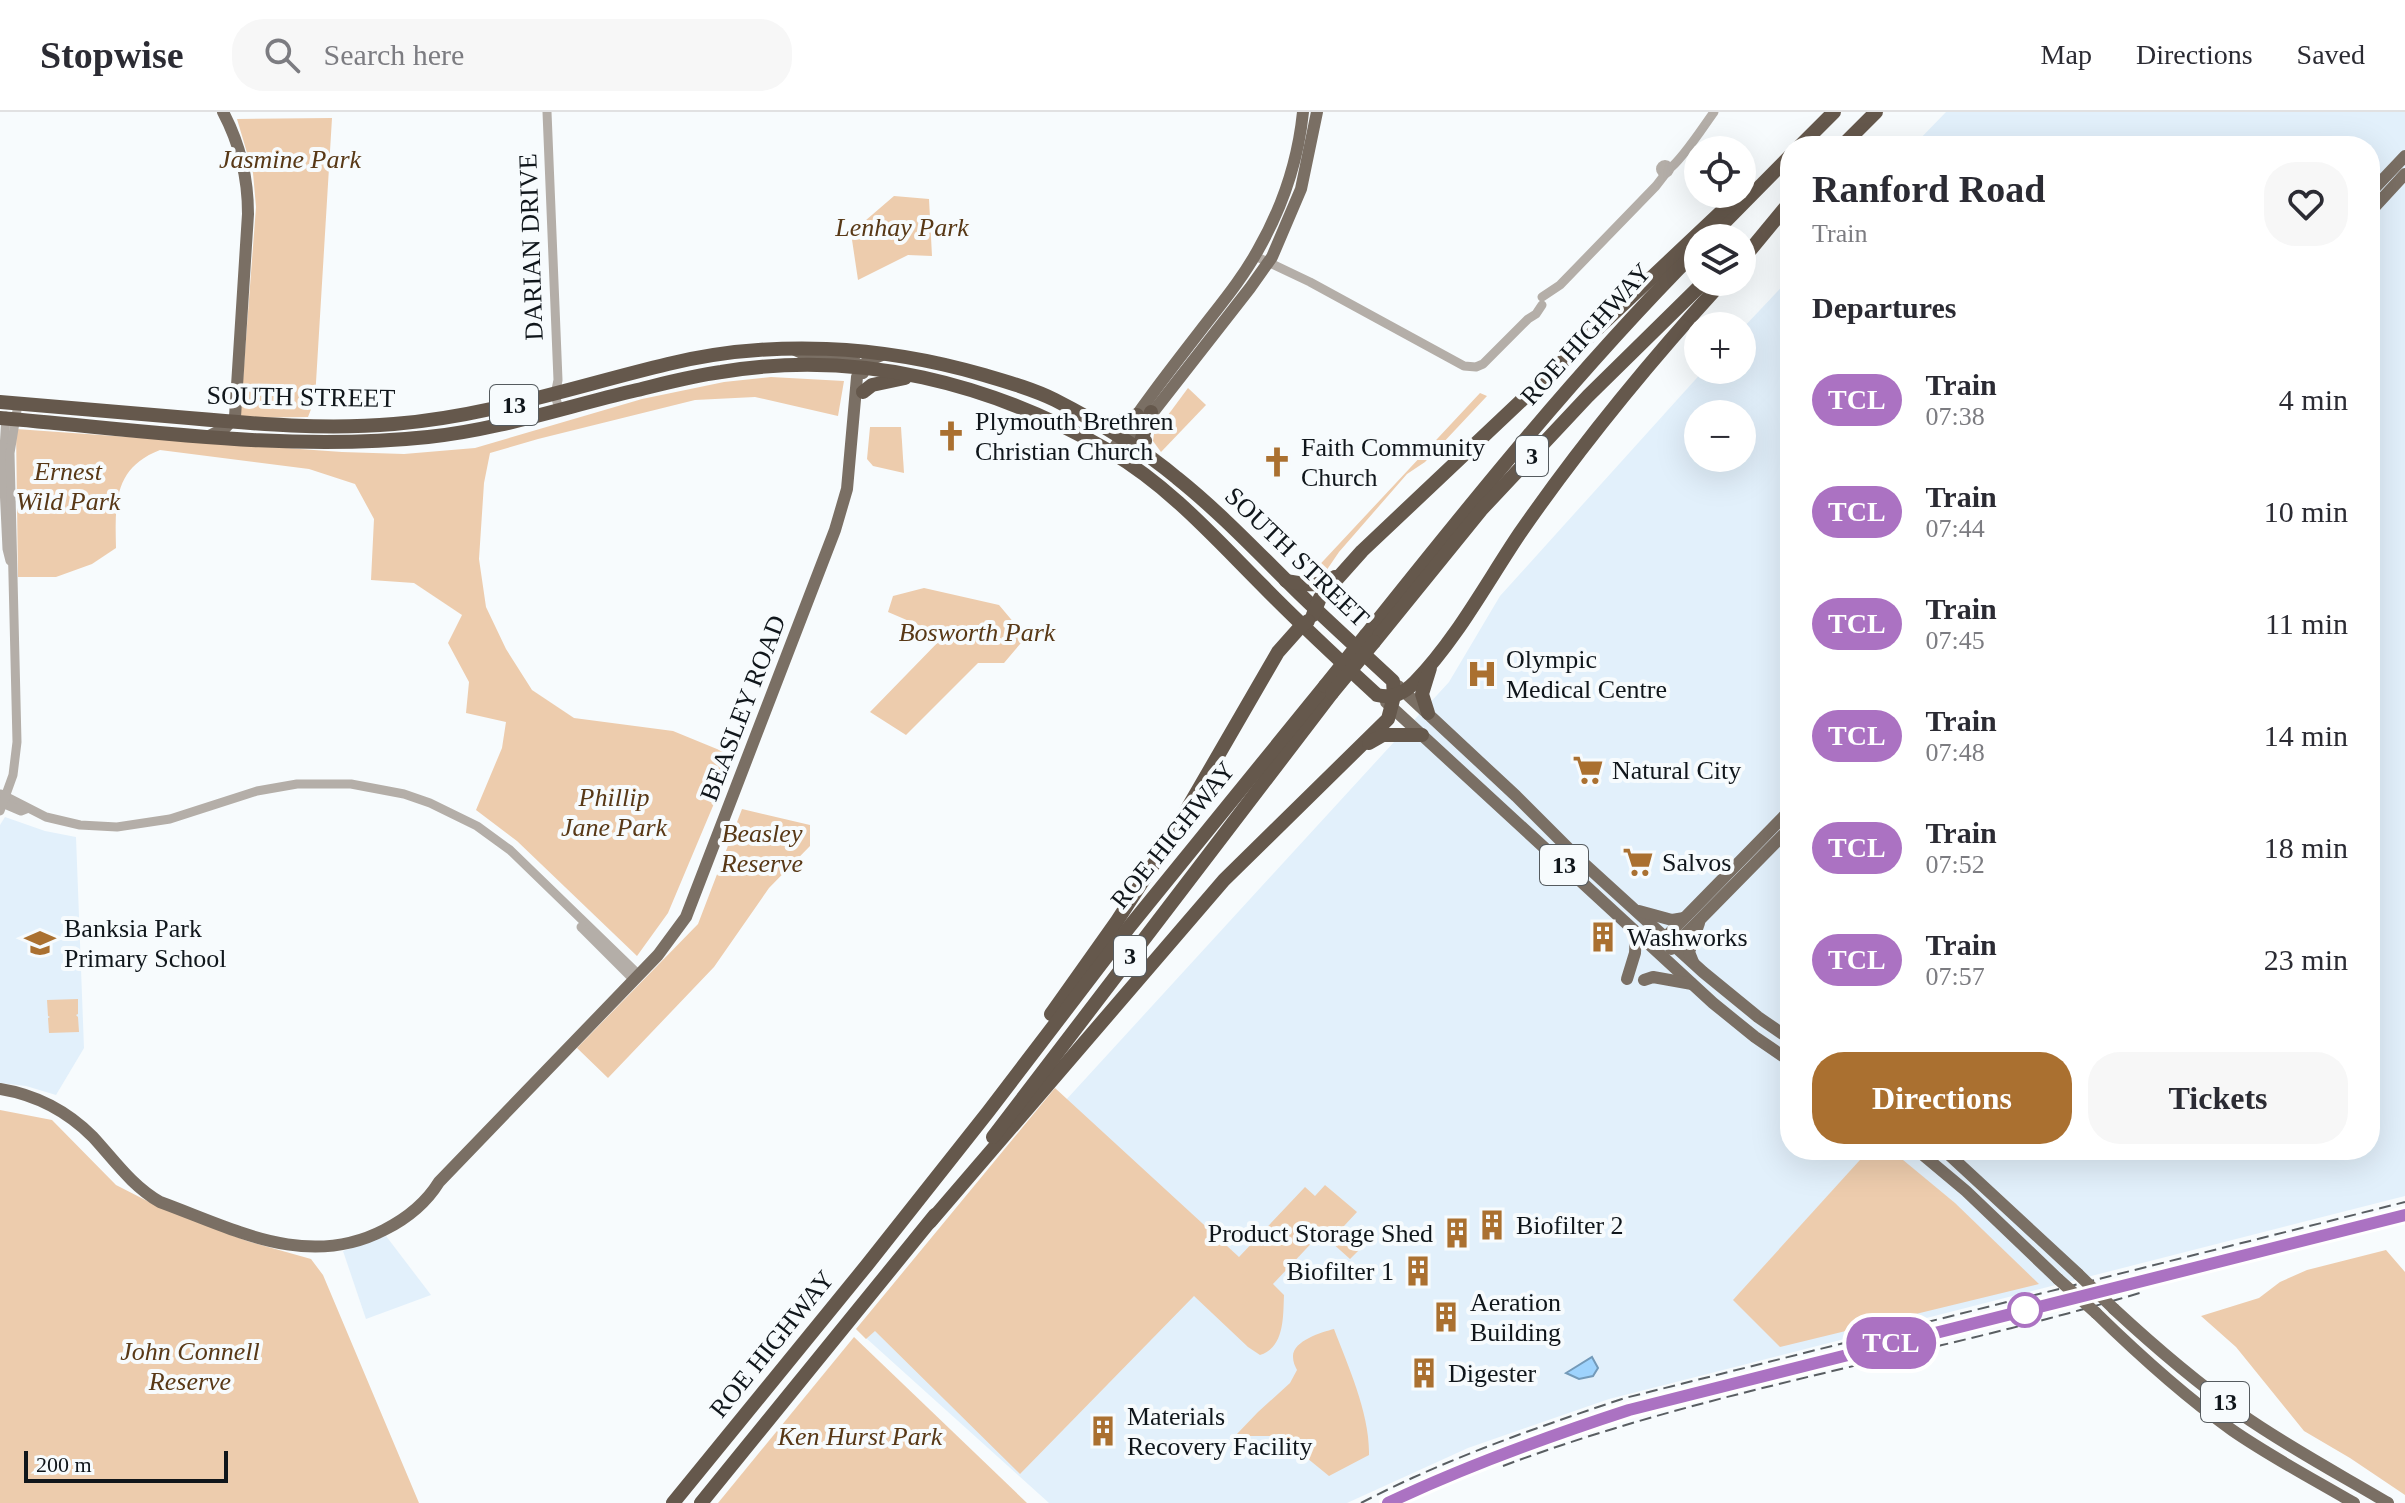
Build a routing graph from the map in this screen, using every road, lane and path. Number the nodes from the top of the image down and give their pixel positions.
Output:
1 (223, 112) edge
2 (547, 112) edge
3 (1303, 112) edge
4 (1317, 112) edge
5 (1714, 112) edge
6 (1834, 112) edge
7 (1876, 112) edge
8 (1809, 136) edge
9 (1852, 136) edge
10 (2405, 156) edge
11 (1780, 162) edge
12 (1780, 164) edge
13 (2405, 174) edge
14 (1756, 181) edge
15 (2380, 182) edge
16 (2380, 201) edge
17 (1725, 208) edge
18 (1780, 208) edge
19 (1780, 212) edge
20 (1722, 224) edge
21 (1756, 231) edge
22 (1756, 242) edge
23 (1257, 253) junction
24 (1270, 260) junction
25 (1684, 264) edge
26 (1690, 296) edge
27 (1709, 296) edge
28 (792, 349) junction
29 (885, 354) junction
30 (862, 367) junction
31 (921, 376) junction
32 (863, 392) junction
33 (561, 397) junction
34 (8, 411) edge
35 (1144, 414) junction
36 (231, 422) junction
37 (1096, 423) junction
38 (209, 436) junction
39 (248, 440) junction
40 (1124, 440) junction
41 (1115, 455) junction
42 (1149, 457) junction
43 (847, 489) junction
44 (1342, 572) junction
45 (1286, 580) junction
46 (1284, 607) junction
47 (1309, 618) junction
48 (1370, 639) junction
49 (1278, 652) junction
50 (1431, 664) junction
51 (1329, 689) junction
52 (1396, 694) junction
53 (1428, 713) junction
54 (1422, 735) junction
55 (1358, 750) junction
56 (2, 800) edge
57 (1780, 820) edge
58 (1780, 838) edge
59 (1636, 910) junction
60 (1701, 917) junction
61 (1684, 918) junction
62 (1636, 932) junction
63 (1670, 941) junction
64 (1659, 953) junction
65 (1695, 965) junction
66 (636, 977) junction
67 (1627, 979) dead end
68 (1644, 980) dead end
69 (1692, 984) junction
70 (1780, 1032) edge
71 (1780, 1054) edge
72 (0, 1087) edge
73 (988, 1112) junction
74 (1929, 1160) edge
75 (1955, 1160) edge
76 (930, 1222) junction
77 (673, 1503) edge
78 (701, 1503) edge
79 (2354, 1503) edge
80 (2388, 1503) edge

1 - 36 main road
2 - 33 street, DARIAN DRIVE
3 - 23 main road
4 - 24 main road
5 - 24 street
6 - 8 highway
7 - 9 highway
10 - 15 main road
11 - 14 highway
12 - 20 highway
13 - 16 main road
17 - 44 highway
18 - 21 highway
19 - 22 highway
23 - 24 street
23 - 35 main road
24 - 35 main road
25 - 48 highway, ROE HIGHWAY / 3
26 - 48 highway, ROE HIGHWAY / 3
27 - 50 highway
28 - 29 highway, SOUTH STREET / 13
28 - 30 main road
28 - 33 highway, SOUTH STREET / 13
29 - 30 main road
29 - 37 highway, SOUTH STREET / 13
30 - 31 highway, SOUTH STREET / 13
30 - 32 main road, BEASLEY ROAD
30 - 33 highway, SOUTH STREET / 13
30 - 43 main road, BEASLEY ROAD
31 - 32 highway
31 - 41 highway, SOUTH STREET / 13
32 - 43 main road, BEASLEY ROAD
33 - 36 highway, SOUTH STREET / 13
33 - 39 highway, SOUTH STREET / 13
34 - 36 highway, SOUTH STREET / 13
34 - 38 highway, SOUTH STREET / 13
34 - 56 street
35 - 37 highway
35 - 40 main road
35 - 42 highway
36 - 38 main road
36 - 39 main road
37 - 40 highway, SOUTH STREET / 13
38 - 39 highway, SOUTH STREET / 13
40 - 41 main road
40 - 42 highway, SOUTH STREET / 13
41 - 46 highway, SOUTH STREET / 13
42 - 45 highway, SOUTH STREET / 13
43 - 66 main road, BEASLEY ROAD
44 - 45 highway
44 - 47 highway
45 - 47 highway, SOUTH STREET / 13
46 - 47 highway, SOUTH STREET / 13
46 - 49 highway
47 - 49 highway
47 - 52 highway, SOUTH STREET / 13
47 - 52 highway, SOUTH STREET / 13
48 - 51 highway, ROE HIGHWAY / 3, bridge
49 - 73 highway
50 - 52 highway
50 - 53 highway
51 - 73 highway, ROE HIGHWAY / 3
51 - 76 highway, ROE HIGHWAY / 3
52 - 53 main road, SOUTH STREET / 13
52 - 54 main road, SOUTH STREET / 13
52 - 55 highway
53 - 59 main road, SOUTH STREET / 13
54 - 55 highway
54 - 62 main road, SOUTH STREET / 13
55 - 76 highway
56 - 66 street
57 - 61 main road
58 - 60 main road
59 - 61 main road
59 - 63 main road, SOUTH STREET / 13
60 - 63 main road
60 - 65 main road
61 - 63 main road
62 - 64 main road, SOUTH STREET / 13
62 - 67 main road
63 - 64 main road
63 - 65 main road, 13
64 - 69 main road, 13
65 - 70 main road, 13
66 - 72 main road, BEASLEY ROAD
68 - 69 main road
69 - 71 main road, 13
73 - 77 highway, ROE HIGHWAY / 3
74 - 79 main road, 13, bridge
75 - 80 main road, 13, bridge
76 - 78 highway, ROE HIGHWAY / 3

